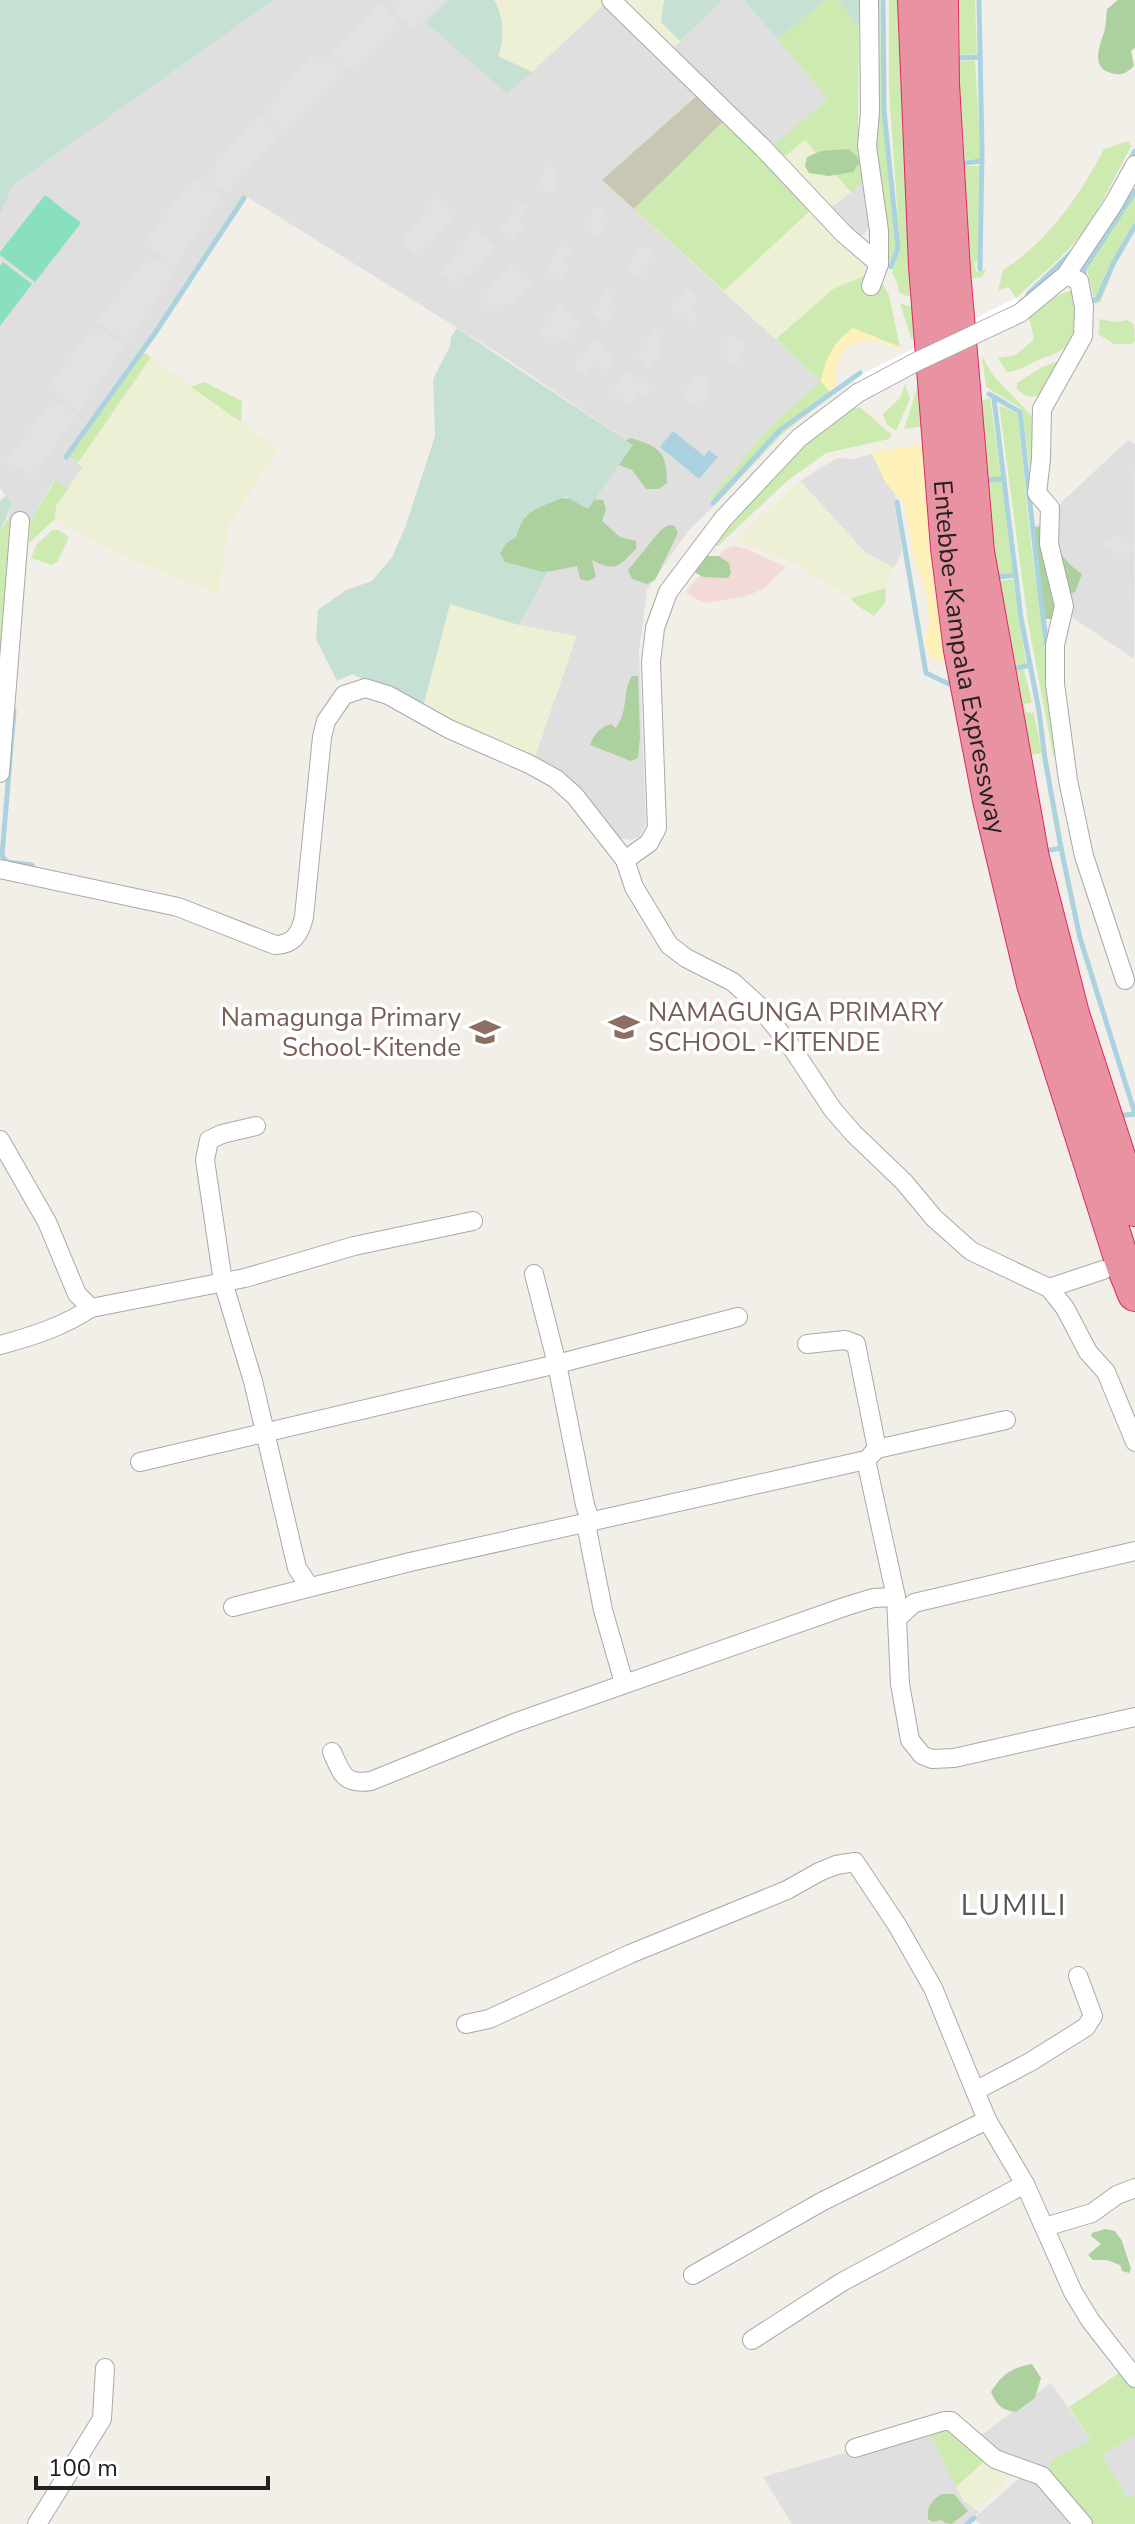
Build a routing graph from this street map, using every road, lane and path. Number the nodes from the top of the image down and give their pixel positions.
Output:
1 (611, 0) edge
2 (869, 0) edge
3 (915, 0) edge
4 (941, 0) edge
5 (1135, 165) edge
6 (879, 264) junction
7 (1066, 275) junction
8 (871, 286) dead end
9 (20, 521) dead end
10 (0, 773) edge
11 (625, 860) junction
12 (0, 869) edge
13 (1125, 980) dead end
14 (256, 1126) dead end
15 (0, 1140) edge
16 (1135, 1209) edge
17 (473, 1221) dead end
18 (1103, 1270) dead end
19 (534, 1274) dead end
20 (223, 1282) junction
21 (1049, 1288) junction
22 (1135, 1294) edge
23 (91, 1308) junction
24 (738, 1317) dead end
25 (807, 1344) dead end
26 (0, 1345) edge
27 (557, 1364) junction
28 (1006, 1420) dead end
29 (265, 1432) junction
30 (1135, 1442) edge
31 (872, 1454) junction
32 (140, 1462) dead end
33 (589, 1523) junction
34 (1135, 1551) edge
35 (309, 1586) junction
36 (896, 1597) junction
37 (233, 1607) dead end
38 (899, 1617) junction
39 (624, 1683) junction
40 (1135, 1717) edge
41 (332, 1752) dead end
42 (1078, 1976) dead end
43 (466, 2024) dead end
44 (975, 2091) junction
45 (987, 2120) junction
46 (1025, 2184) junction
47 (1135, 2188) edge
48 (1045, 2227) junction
49 (693, 2275) dead end
50 (752, 2340) dead end
51 (105, 2368) dead end
52 (1135, 2378) edge
53 (855, 2448) dead end
54 (37, 2524) edge
55 (1083, 2524) edge

1 - 6 street
2 - 6 street
3 - 22 highway, Entebbe-Kampala Expressway
4 - 16 highway, Entebbe-Kampala Expressway
5 - 7 street
6 - 8 street
7 - 11 street, bridge
7 - 13 street
9 - 10 street
11 - 12 street
11 - 21 street
14 - 20 street
15 - 23 street
17 - 20 street
18 - 21 street
19 - 27 street
20 - 23 street
20 - 29 street
21 - 30 street
23 - 26 street
24 - 27 street
25 - 31 street
27 - 29 street
27 - 33 street
28 - 31 street
29 - 32 street
29 - 35 street
31 - 33 street
31 - 36 street
33 - 35 street
33 - 39 street
34 - 38 street
35 - 37 street
36 - 38 street
36 - 39 street
38 - 40 street
39 - 41 street
42 - 44 street
43 - 44 street
44 - 45 street
45 - 46 street
45 - 49 street
46 - 48 street
46 - 50 street
47 - 48 street
48 - 52 street
51 - 54 street
53 - 55 street

